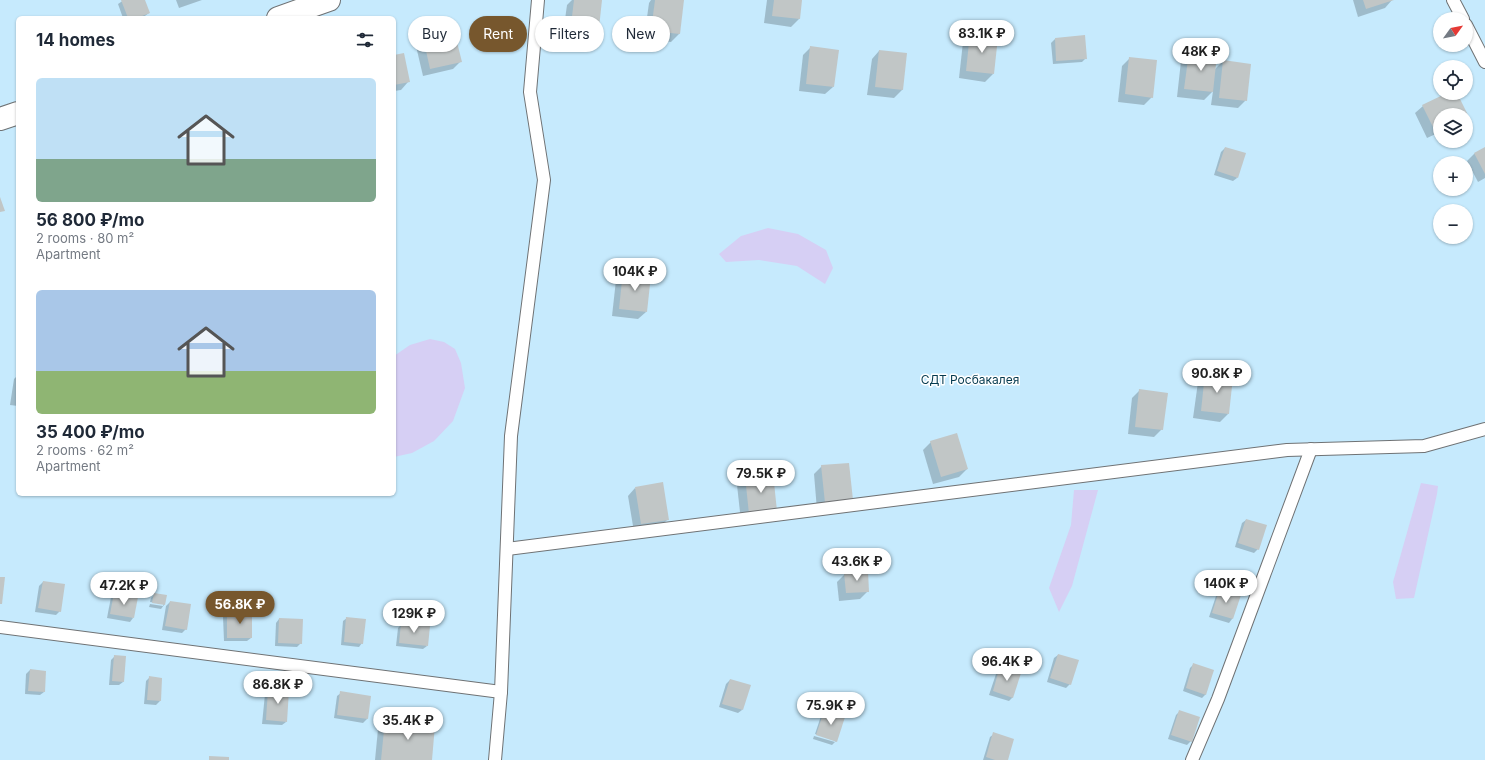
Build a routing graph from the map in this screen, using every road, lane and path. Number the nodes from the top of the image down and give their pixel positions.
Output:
1 (329, 0) edge
2 (538, 0) edge
3 (1453, 0) edge
4 (1459, 12) edge
5 (284, 16) edge
6 (1473, 39) edge
7 (1485, 62) edge
8 (16, 114) edge
9 (0, 119) edge
10 (1485, 429) edge
11 (1311, 449) junction
12 (507, 549) junction
13 (0, 627) edge
14 (501, 692) junction
15 (495, 760) edge
16 (1192, 760) edge

1 - 5 street
2 - 12 lane
3 - 4 lane
6 - 7 lane
8 - 9 street
10 - 11 lane
11 - 12 lane
11 - 16 lane
12 - 14 lane
13 - 14 lane
14 - 15 lane

